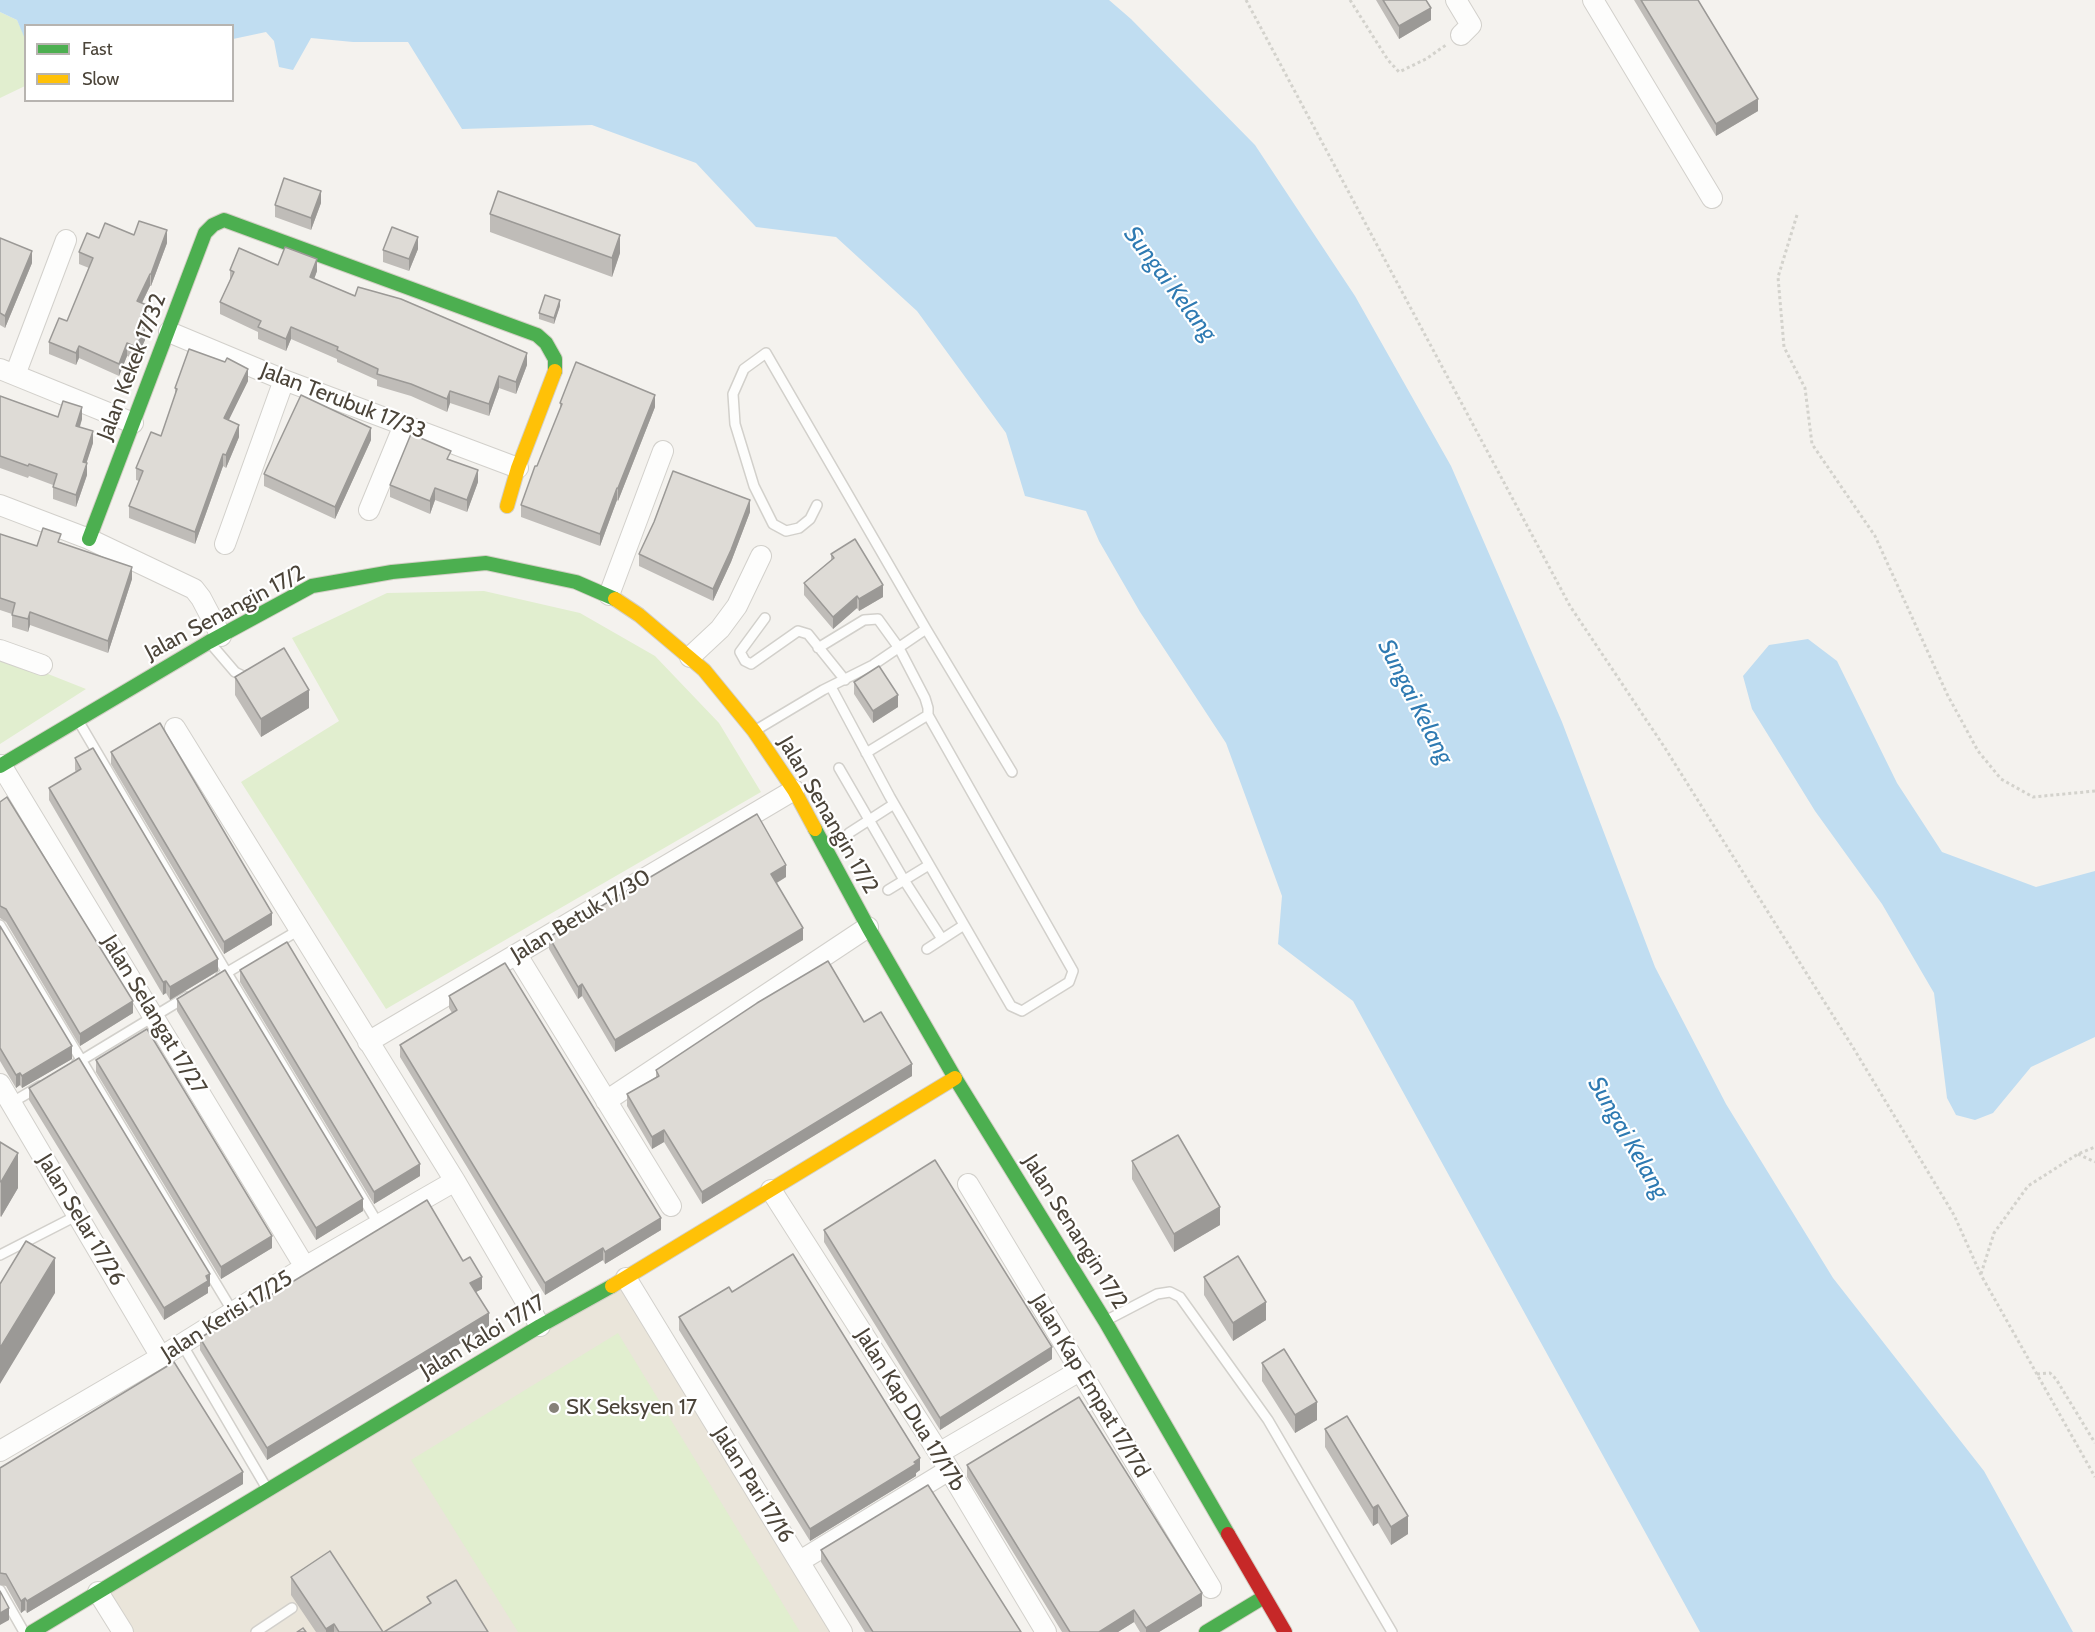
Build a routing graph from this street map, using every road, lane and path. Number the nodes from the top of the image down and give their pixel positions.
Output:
1 (1246, 0) edge
2 (1350, 0) edge
3 (1456, 0) edge
4 (1593, 0) edge
5 (1461, 34) joint
6 (1712, 198) dead end
7 (1797, 215) dead end
8 (66, 240) dead end
9 (169, 332) junction
10 (7, 372) edge
11 (284, 380) junction
12 (133, 423) junction
13 (404, 425) junction
14 (663, 451) dead end
15 (518, 468) junction
16 (0, 505) edge
17 (817, 505) dead end
18 (507, 506) dead end
19 (369, 510) dead end
20 (89, 539) junction
21 (225, 544) dead end
22 (761, 556) dead end
23 (609, 595) junction
24 (765, 618) dead end
25 (926, 630) junction
26 (215, 639) junction
27 (818, 648) junction
28 (899, 648) junction
29 (0, 650) edge
30 (690, 657) junction
31 (42, 665) dead end
32 (256, 672) edge
33 (845, 680) junction
34 (831, 687) junction
35 (927, 716) junction
36 (78, 721) junction
37 (175, 728) dead end
38 (754, 731) junction
39 (866, 753) junction
40 (1, 765) edge
41 (839, 768) dead end
42 (1012, 772) dead end
43 (794, 790) junction
44 (2095, 791) edge
45 (894, 804) junction
46 (869, 821) junction
47 (849, 833) dead end
48 (929, 865) junction
49 (904, 880) junction
50 (888, 890) dead end
51 (0, 925) edge
52 (964, 925) junction
53 (868, 927) junction
54 (299, 930) junction
55 (942, 939) junction
56 (927, 949) dead end
57 (517, 955) junction
58 (227, 973) junction
59 (216, 979) edge
60 (196, 992) edge
61 (155, 1016) junction
62 (368, 1042) junction
63 (82, 1060) junction
64 (72, 1066) edge
65 (51, 1078) edge
66 (955, 1078) junction
67 (0, 1084) edge
68 (606, 1101) junction
69 (11, 1103) junction
70 (2095, 1147) edge
71 (2078, 1154) junction
72 (2095, 1162) edge
73 (455, 1181) junction
74 (968, 1184) dead end
75 (771, 1190) junction
76 (671, 1206) dead end
77 (78, 1215) junction
78 (379, 1225) junction
79 (0, 1255) edge
80 (305, 1267) junction
81 (1981, 1275) junction
82 (626, 1278) junction
83 (233, 1312) junction
84 (1105, 1321) junction
85 (540, 1326) junction
86 (182, 1344) junction
87 (162, 1357) junction
88 (1081, 1370) junction
89 (2037, 1374) junction
90 (2095, 1443) edge
91 (0, 1451) edge
92 (944, 1461) junction
93 (2095, 1477) edge
94 (267, 1489) junction
95 (800, 1561) junction
96 (1211, 1588) dead end
97 (0, 1590) edge
98 (98, 1592) junction
99 (1264, 1597) junction
100 (292, 1608) dead end
101 (24, 1632) edge
102 (32, 1632) edge
103 (123, 1632) edge
104 (256, 1632) edge
105 (842, 1632) edge
106 (1046, 1632) edge
107 (1206, 1632) edge
108 (1285, 1632) edge
109 (1392, 1632) edge

1 - 81 path
2 - 5 path
3 - 5 street
4 - 6 street
7 - 44 path
8 - 10 street
9 - 11 street, Jalan Terubuk 17/33
9 - 12 street, Jalan Kekek 17/32
9 - 15 street, Jalan Kekek 17/32
10 - 12 street
11 - 13 street, Jalan Terubuk 17/33
11 - 21 street
12 - 20 street, Jalan Kekek 17/32
13 - 15 street, Jalan Terubuk 17/33
13 - 19 street
14 - 23 street
15 - 18 street
16 - 20 street
17 - 25 lane
20 - 26 street
22 - 30 street
23 - 26 street, Jalan Senangin 17/2
23 - 30 street, Jalan Senangin 17/2
24 - 27 lane
25 - 28 lane
25 - 42 lane
26 - 32 lane
26 - 36 street, Jalan Senangin 17/2
27 - 28 lane
27 - 33 lane
28 - 33 lane
28 - 35 lane
29 - 31 street
30 - 38 street, Jalan Senangin 17/2
33 - 34 lane
34 - 38 lane
34 - 39 lane
35 - 39 lane
35 - 52 lane
36 - 40 street, Jalan Senangin 17/2
36 - 58 lane
37 - 54 street
38 - 43 street, Jalan Senangin 17/2
39 - 45 lane
40 - 61 street, Jalan Selangat 17/27
41 - 46 lane
43 - 53 street, Jalan Senangin 17/2
43 - 57 street, Jalan Betuk 17/30
45 - 46 lane
45 - 48 lane
46 - 47 lane
46 - 49 lane
48 - 49 lane
48 - 52 lane
49 - 50 lane
49 - 55 lane
51 - 63 lane
52 - 55 lane
53 - 66 street, Jalan Senangin 17/2
53 - 68 street
54 - 58 lane
54 - 62 street
55 - 56 lane
57 - 62 street, Jalan Betuk 17/30
57 - 68 street
58 - 59 lane
58 - 78 lane
60 - 61 lane
61 - 63 lane
61 - 80 street, Jalan Selangat 17/27
62 - 73 street
63 - 64 lane
63 - 83 lane
65 - 69 lane
66 - 75 street, Jalan Kaloi 17/17
66 - 84 street, Jalan Senangin 17/2
67 - 69 street, Jalan Selar 17/26
68 - 76 street
69 - 77 street, Jalan Selar 17/26
70 - 71 path
71 - 72 path
71 - 81 path
73 - 78 street, Jalan Kerisi 17/25
73 - 85 street
74 - 88 street, Jalan Kap Empat 17/17d
75 - 82 street, Jalan Kaloi 17/17
75 - 92 street, Jalan Kap Dua 17/17b
77 - 79 lane
77 - 87 street, Jalan Selar 17/26
78 - 80 street, Jalan Kerisi 17/25
80 - 83 street, Jalan Kerisi 17/25
81 - 89 path
82 - 85 street, Jalan Kaloi 17/17
82 - 95 street, Jalan Pari 17/16
83 - 86 street, Jalan Kerisi 17/25
84 - 99 street, Jalan Senangin 17/2
84 - 109 lane
85 - 94 street, Jalan Kaloi 17/17
86 - 87 street, Jalan Kerisi 17/25
86 - 94 lane
87 - 91 street, Jalan Kerisi 17/25
88 - 92 street
88 - 96 street, Jalan Kap Empat 17/17d
89 - 90 path
89 - 93 path
92 - 95 street
92 - 106 street, Jalan Kap Dua 17/17b
94 - 98 street, Jalan Kaloi 17/17
95 - 105 street, Jalan Pari 17/16
97 - 101 lane
98 - 102 street, Jalan Kaloi 17/17
98 - 103 street
99 - 107 street
99 - 108 street, Jalan Senangin 17/2
100 - 104 lane

